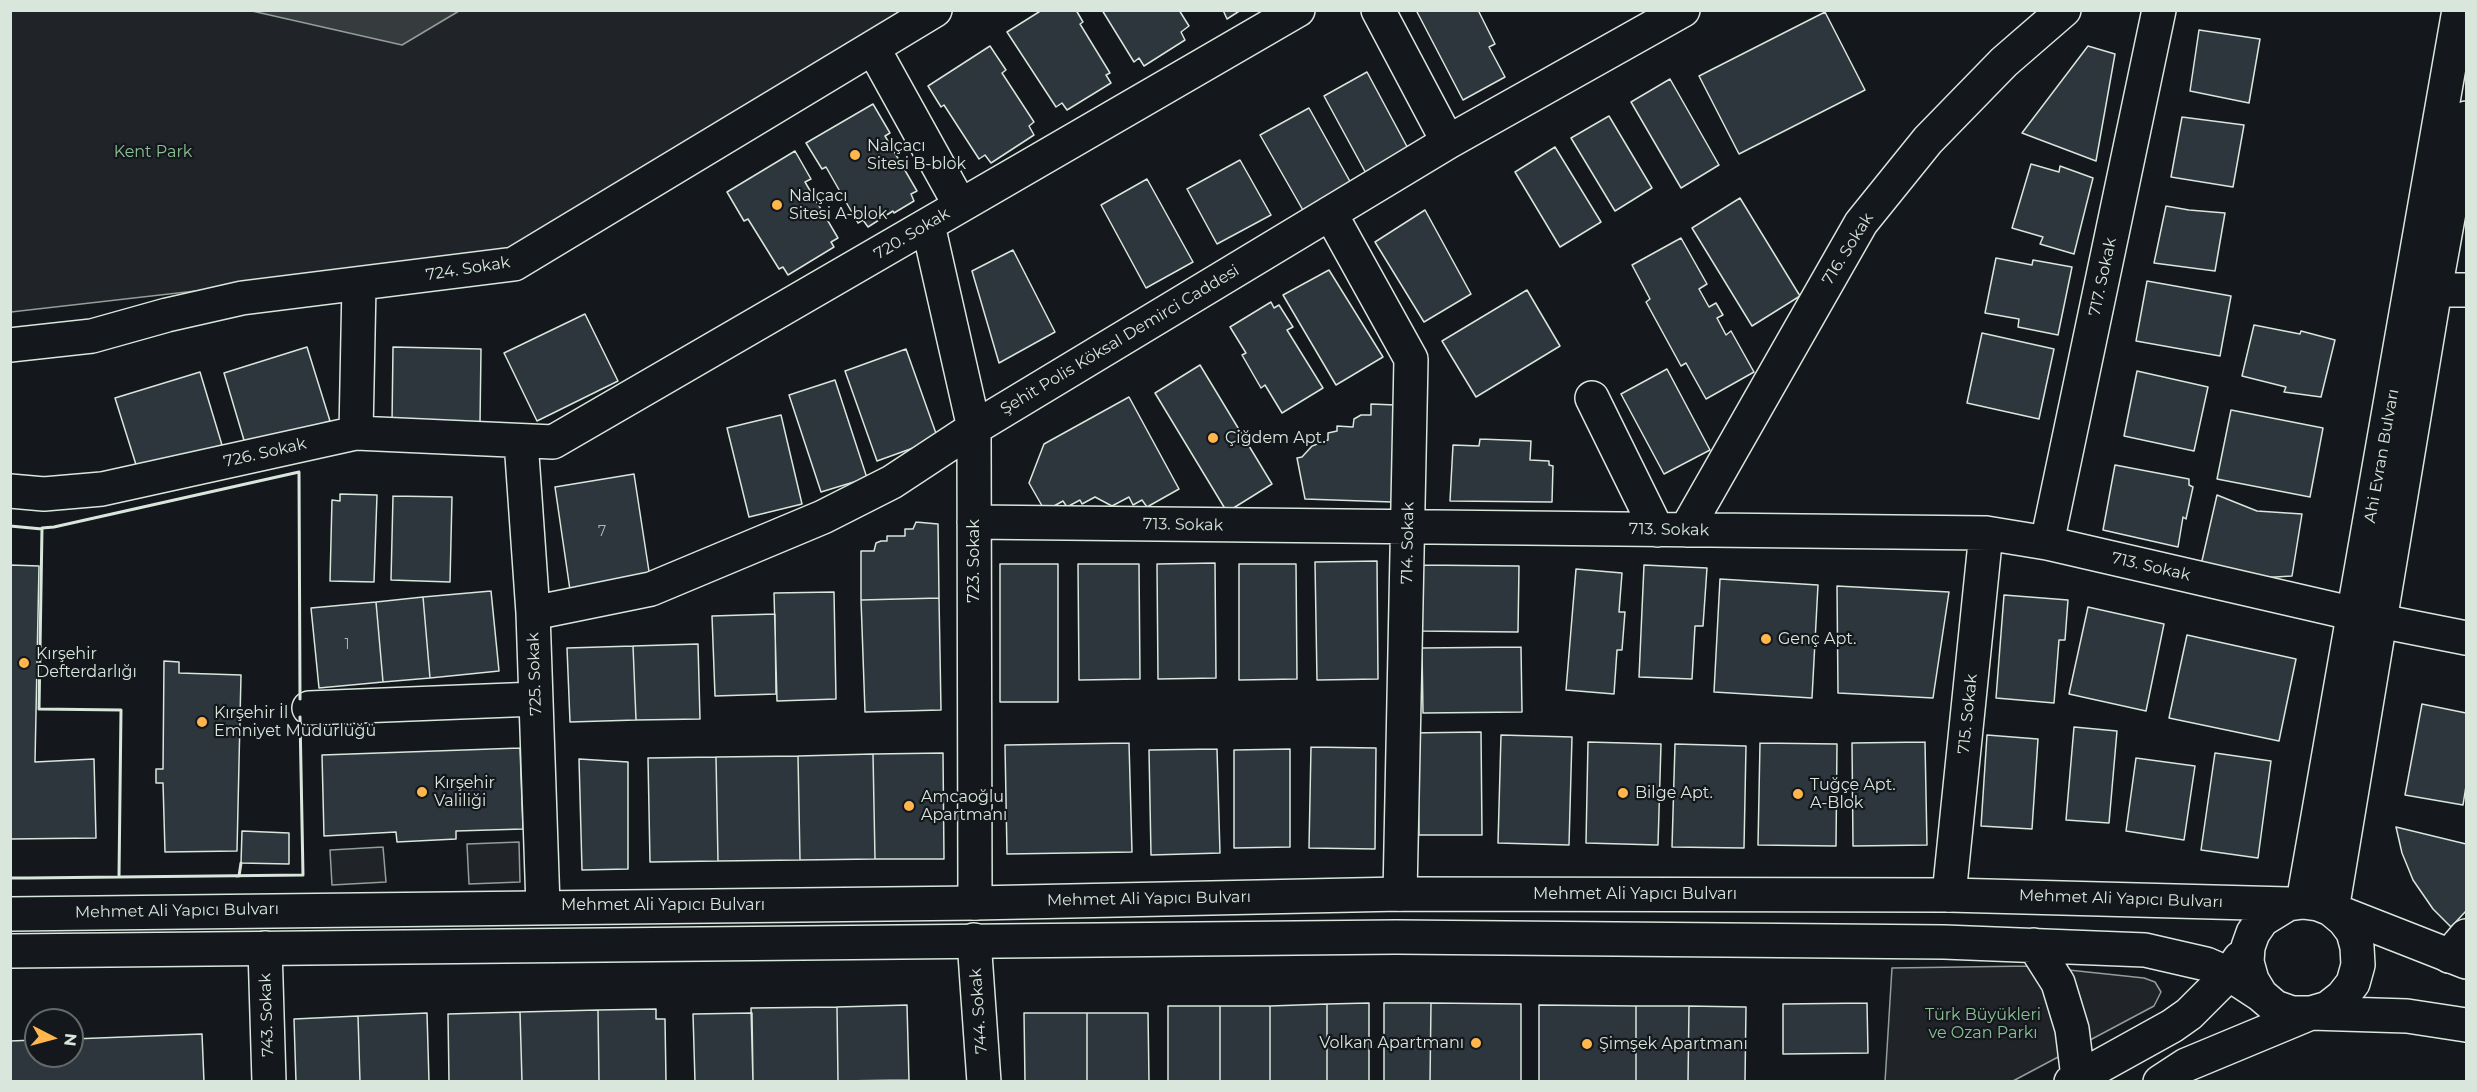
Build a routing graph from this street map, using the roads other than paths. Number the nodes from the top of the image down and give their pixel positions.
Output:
1 (935, 10) edge
2 (1298, 10) edge
3 (1378, 10) edge
4 (1683, 10) edge
5 (2064, 10) edge
6 (2159, 10) edge
7 (2459, 10) edge
8 (873, 48) junction
9 (2466, 118) edge
10 (1448, 142) junction
11 (960, 205) junction
12 (1330, 213) junction
13 (928, 225) junction
14 (358, 285) junction
15 (2451, 290) edge
16 (10, 345) edge
17 (1592, 398) dead end
18 (974, 428) junction
19 (356, 433) junction
20 (521, 441) junction
21 (10, 491) edge
22 (974, 522) junction
23 (1408, 527) junction
24 (1672, 530) junction
25 (1986, 533) junction
26 (2047, 543) junction
27 (533, 613) junction
28 (2368, 617) junction
29 (2466, 638) edge
30 (536, 699) junction
31 (309, 708) dead end
32 (1400, 894) junction
33 (1949, 895) junction
34 (975, 903) junction
35 (2308, 905) junction
36 (543, 906) junction
37 (10, 914) edge
38 (974, 940) junction
39 (2034, 945) junction
40 (2248, 947) junction
41 (265, 948) junction
42 (10, 951) edge
43 (2461, 951) edge
44 (2229, 974) junction
45 (2261, 995) junction
46 (2311, 1013) junction
47 (2466, 1025) edge
48 (2174, 1076) edge
49 (2075, 1079) edge
50 (269, 1082) edge
51 (984, 1082) edge

1 - 8 street, 724. Sokak
2 - 11 street, 720. Sokak
3 - 10 street
4 - 10 street, Şehit Polis Köksal Demirci Caddesi
5 - 24 street, 716. Sokak
6 - 26 street, 717. Sokak
7 - 28 street, Ahi Evran Bulvarı
8 - 11 street
8 - 14 street, 724. Sokak
9 - 15 street, Ahi Evran Bulvarı
10 - 12 street, Şehit Polis Köksal Demirci Caddesi
11 - 13 street, 720. Sokak
12 - 18 street, Şehit Polis Köksal Demirci Caddesi
12 - 23 street, 714. Sokak
13 - 18 street, 723. Sokak
13 - 20 street, 720. Sokak
14 - 16 street, 724. Sokak
14 - 19 street
15 - 28 street, Ahi Evran Bulvarı
17 - 24 street
18 - 22 street, 723. Sokak
18 - 27 street, Şehit Polis Köksal Demirci Caddesi
19 - 20 street, 726. Sokak
19 - 21 street, 726. Sokak
20 - 27 street, 725. Sokak
22 - 23 street, 713. Sokak
22 - 34 street, 723. Sokak
23 - 24 street, 713. Sokak
23 - 32 street, 714. Sokak
24 - 25 street, 713. Sokak
25 - 26 street, 713. Sokak
25 - 33 street, 715. Sokak
26 - 28 street, 713. Sokak
27 - 30 street, 725. Sokak
28 - 29 street, 713. Sokak
28 - 35 street, Ahi Evran Bulvarı
30 - 31 street
30 - 36 street, 725. Sokak
32 - 33 street, Mehmet Ali Yapıcı Bulvarı
32 - 34 street, Mehmet Ali Yapıcı Bulvarı
33 - 35 street, Mehmet Ali Yapıcı Bulvarı
34 - 36 street, Mehmet Ali Yapıcı Bulvarı
35 - 40 street
35 - 43 street, Mehmet Ali Yapıcı Bulvarı
35 - 46 street
36 - 37 street, Mehmet Ali Yapıcı Bulvarı
38 - 39 street
38 - 41 street
38 - 51 street, 744. Sokak
39 - 44 street
39 - 49 street
40 - 44 street
40 - 45 street
41 - 42 street
41 - 50 street, 743. Sokak
44 - 45 street
44 - 49 street
45 - 46 street
46 - 47 street
46 - 48 street

